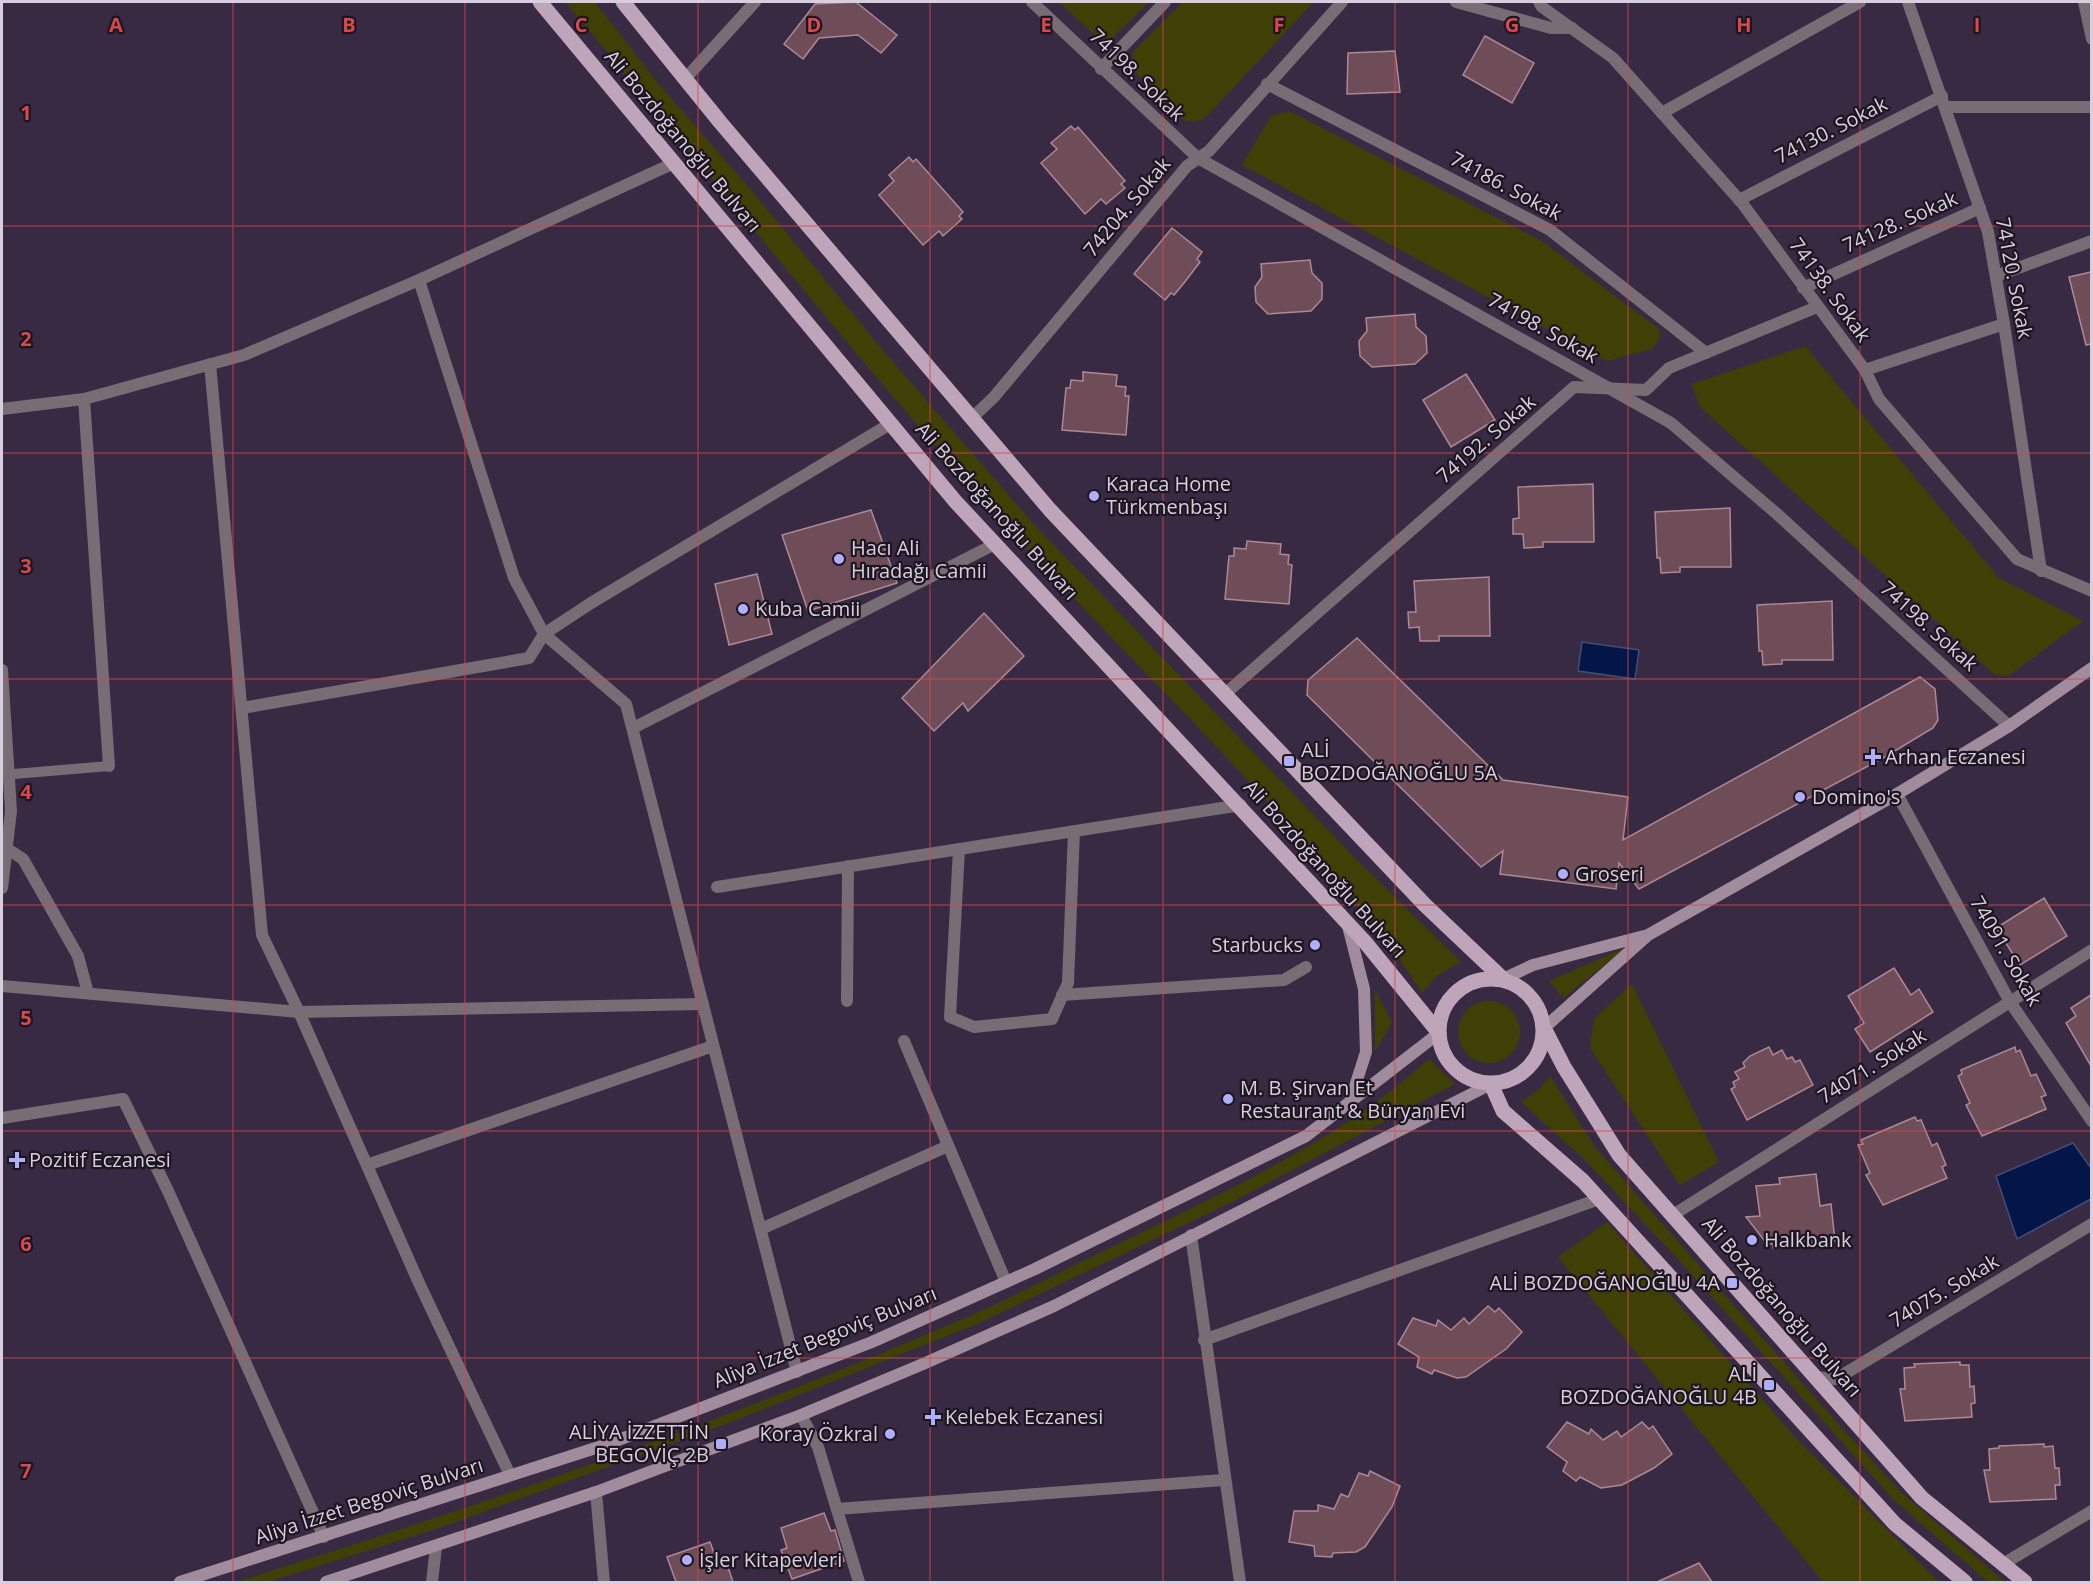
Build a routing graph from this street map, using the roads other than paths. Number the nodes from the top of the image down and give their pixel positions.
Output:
1 (540, 2) edge
2 (623, 2) edge
3 (755, 2) edge
4 (1032, 2) edge
5 (1165, 2) edge
6 (1342, 2) edge
7 (1456, 2) edge
8 (1539, 2) edge
9 (1860, 2) edge
10 (1908, 2) edge
11 (2084, 2) edge
12 (1572, 28) junction
13 (2091, 39) edge
14 (1101, 69) junction
15 (685, 79) junction
16 (1267, 84) junction
17 (1944, 101) junction
18 (2091, 107) edge
19 (1662, 113) junction
20 (1198, 158) junction
21 (674, 163) junction
22 (1739, 200) junction
23 (1980, 208) junction
24 (2091, 241) edge
25 (1996, 276) junction
26 (419, 280) junction
27 (1803, 288) junction
28 (1818, 307) junction
29 (2004, 324) junction
30 (1707, 353) junction
31 (210, 364) junction
32 (1865, 370) junction
33 (1612, 389) junction
34 (84, 399) junction
35 (2, 409) edge
36 (972, 418) junction
37 (890, 424) junction
38 (995, 544) junction
39 (2041, 571) junction
40 (2091, 591) edge
41 (544, 634) junction
42 (2091, 668) edge
43 (2, 670) edge
44 (1225, 694) junction
45 (242, 708) junction
46 (4, 724) edge
47 (2009, 726) junction
48 (633, 728) junction
49 (109, 766) joint
50 (6, 775) edge
51 (1897, 794) junction
52 (1241, 805) junction
53 (1074, 831) junction
54 (6, 848) junction
55 (959, 849) junction
56 (848, 866) junction
57 (2, 883) edge
58 (717, 887) dead end
59 (2, 888) edge
60 (1346, 921) junction
61 (1648, 935) junction
62 (2091, 950) edge
63 (1306, 967) dead end
64 (1503, 979) junction
65 (2, 986) edge
66 (88, 993) junction
67 (1062, 995) junction
68 (847, 1001) dead end
69 (2010, 1002) junction
70 (703, 1004) junction
71 (299, 1012) junction
72 (1544, 1028) junction
73 (1440, 1033) junction
74 (904, 1041) dead end
75 (713, 1046) junction
76 (1491, 1083) junction
77 (1350, 1102) junction
78 (2, 1118) edge
79 (2091, 1121) edge
80 (948, 1146) junction
81 (367, 1165) junction
82 (1599, 1199) junction
83 (1673, 1215) junction
84 (2091, 1224) edge
85 (761, 1229) junction
86 (1191, 1235) junction
87 (1006, 1282) junction
88 (1204, 1340) junction
89 (797, 1372) junction
90 (1815, 1377) junction
91 (801, 1415) junction
92 (510, 1475) junction
93 (1223, 1480) junction
94 (596, 1492) junction
95 (837, 1509) junction
96 (2091, 1511) edge
97 (324, 1537) junction
98 (436, 1547) junction
99 (2003, 1564) junction
100 (180, 1582) edge
101 (326, 1582) edge
102 (432, 1582) edge
103 (604, 1582) edge
104 (859, 1582) edge
105 (1240, 1582) edge
106 (1965, 1582) edge
107 (2025, 1582) edge

1 - 21 main road, Ali Bozdoğanoğlu Bulvarı
2 - 15 main road, Ali Bozdoğanoğlu Bulvarı
3 - 15 street
4 - 14 street, 74198. Sokak
5 - 14 street
6 - 16 street, 74204. Sokak
7 - 12 street
8 - 12 street, 74138. Sokak
9 - 19 street
10 - 17 street, 74120. Sokak
11 - 13 street
12 - 19 street, 74138. Sokak
14 - 20 street, 74198. Sokak
15 - 36 main road, Ali Bozdoğanoğlu Bulvarı
16 - 20 street, 74204. Sokak
16 - 30 street, 74186. Sokak
17 - 18 street
17 - 22 street, 74130. Sokak
17 - 23 street, 74120. Sokak
19 - 22 street, 74138. Sokak
20 - 33 street, 74198. Sokak
20 - 36 street, 74204. Sokak
21 - 26 street
21 - 37 main road, Ali Bozdoğanoğlu Bulvarı
22 - 27 street, 74138. Sokak
23 - 25 street, 74120. Sokak
23 - 27 street, 74128. Sokak
24 - 25 street
25 - 29 street, 74120. Sokak
26 - 31 street
26 - 41 street
27 - 28 street, 74138. Sokak
28 - 30 street, 74192. Sokak
28 - 32 street, 74138. Sokak
29 - 32 street
29 - 39 street, 74120. Sokak
30 - 33 street, 74192. Sokak
31 - 34 street
31 - 45 street
32 - 39 street, 74138. Sokak
33 - 44 street, 74192. Sokak
33 - 47 street, 74198. Sokak
34 - 35 street
34 - 49 street
36 - 44 main road, Ali Bozdoğanoğlu Bulvarı
37 - 38 main road, Ali Bozdoğanoğlu Bulvarı
37 - 41 street
38 - 48 street
38 - 52 main road, Ali Bozdoğanoğlu Bulvarı
39 - 40 street, 74138. Sokak
41 - 45 street
41 - 48 street
42 - 47 main road
43 - 46 street
44 - 64 main road, Ali Bozdoğanoğlu Bulvarı
45 - 71 street
46 - 50 street
47 - 51 main road
48 - 70 street
49 - 50 lane
50 - 54 street
51 - 61 main road
51 - 69 street, 74091. Sokak
52 - 53 street
52 - 60 main road, Ali Bozdoğanoğlu Bulvarı
53 - 55 street
53 - 67 street
54 - 57 street
54 - 66 street
55 - 56 street
55 - 67 street
56 - 58 street
56 - 68 street
57 - 59 street
60 - 73 main road, Ali Bozdoğanoğlu Bulvarı
60 - 77 main road
61 - 64 main road
61 - 72 main road
62 - 69 street, 74071. Sokak
63 - 67 street
64 - 72 main road
64 - 73 main road
65 - 66 street
66 - 71 street
69 - 79 street, 74091. Sokak
69 - 83 street, 74071. Sokak
70 - 71 street
70 - 75 street
71 - 81 street
72 - 76 main road
72 - 83 main road, Ali Bozdoğanoğlu Bulvarı
73 - 76 main road
73 - 77 main road, Aliya İzzet Begoviç Bulvarı
74 - 80 street
75 - 81 street
75 - 85 street
76 - 82 main road
76 - 86 main road
77 - 87 main road, Aliya İzzet Begoviç Bulvarı
78 - 97 street
80 - 85 street
80 - 87 street
81 - 92 street
82 - 88 street
82 - 106 main road
83 - 90 main road, Ali Bozdoğanoğlu Bulvarı
84 - 90 street, 74075. Sokak
85 - 89 street
86 - 88 street
86 - 91 main road
87 - 89 main road, Aliya İzzet Begoviç Bulvarı
88 - 93 street
89 - 92 main road, Aliya İzzet Begoviç Bulvarı
90 - 99 main road, Ali Bozdoğanoğlu Bulvarı
91 - 94 main road
91 - 95 street
92 - 97 main road, Aliya İzzet Begoviç Bulvarı
93 - 95 street
93 - 105 street
94 - 98 main road
94 - 103 street
95 - 104 street
96 - 99 street
97 - 100 main road, Aliya İzzet Begoviç Bulvarı
98 - 101 main road
98 - 102 street
99 - 107 main road, Ali Bozdoğanoğlu Bulvarı

